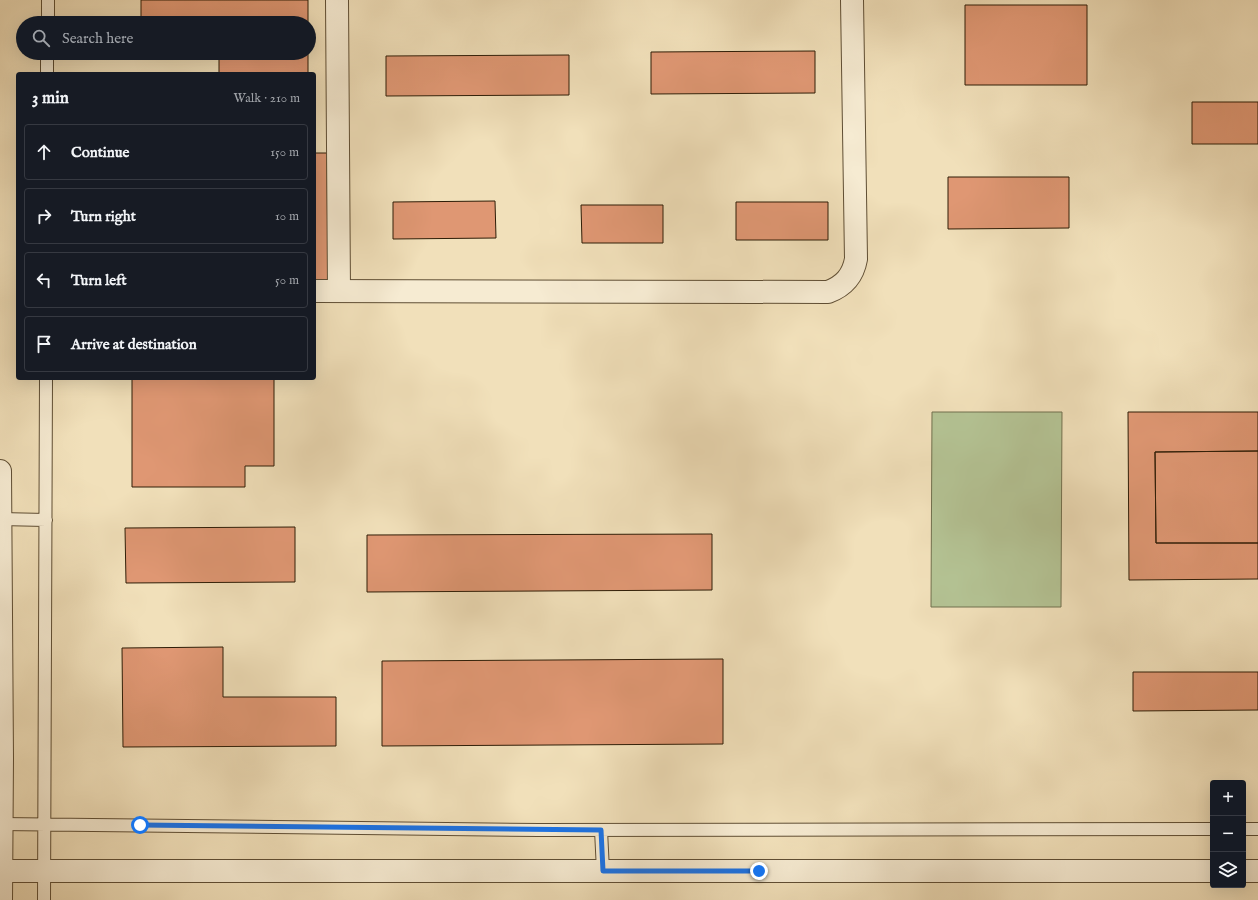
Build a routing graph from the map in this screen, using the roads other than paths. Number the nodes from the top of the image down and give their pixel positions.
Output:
1 (48, 0) edge
2 (337, 0) edge
3 (852, 0) edge
4 (48, 16) edge
5 (47, 60) edge
6 (47, 72) edge
7 (316, 291) edge
8 (339, 291) junction
9 (46, 380) edge
10 (0, 471) edge
11 (0, 519) edge
12 (46, 520) junction
13 (44, 823) junction
14 (1, 824) edge
15 (1210, 829) edge
16 (1246, 829) edge
17 (1258, 829) edge
18 (601, 830) junction
19 (1, 871) edge
20 (44, 871) junction
21 (603, 871) junction
22 (1210, 871) edge
23 (1246, 871) edge
24 (1258, 871) edge
25 (1, 900) edge
26 (44, 900) edge

1 - 4 lane
2 - 8 street
3 - 8 street
5 - 6 lane
7 - 8 street
9 - 12 lane
10 - 11 street
11 - 12 lane
11 - 14 street
12 - 13 lane
13 - 14 lane
13 - 18 lane
13 - 20 lane
14 - 19 street
15 - 18 lane
16 - 17 lane
18 - 21 lane
19 - 20 street
19 - 25 street
20 - 21 street
20 - 26 lane
21 - 22 street
23 - 24 street

